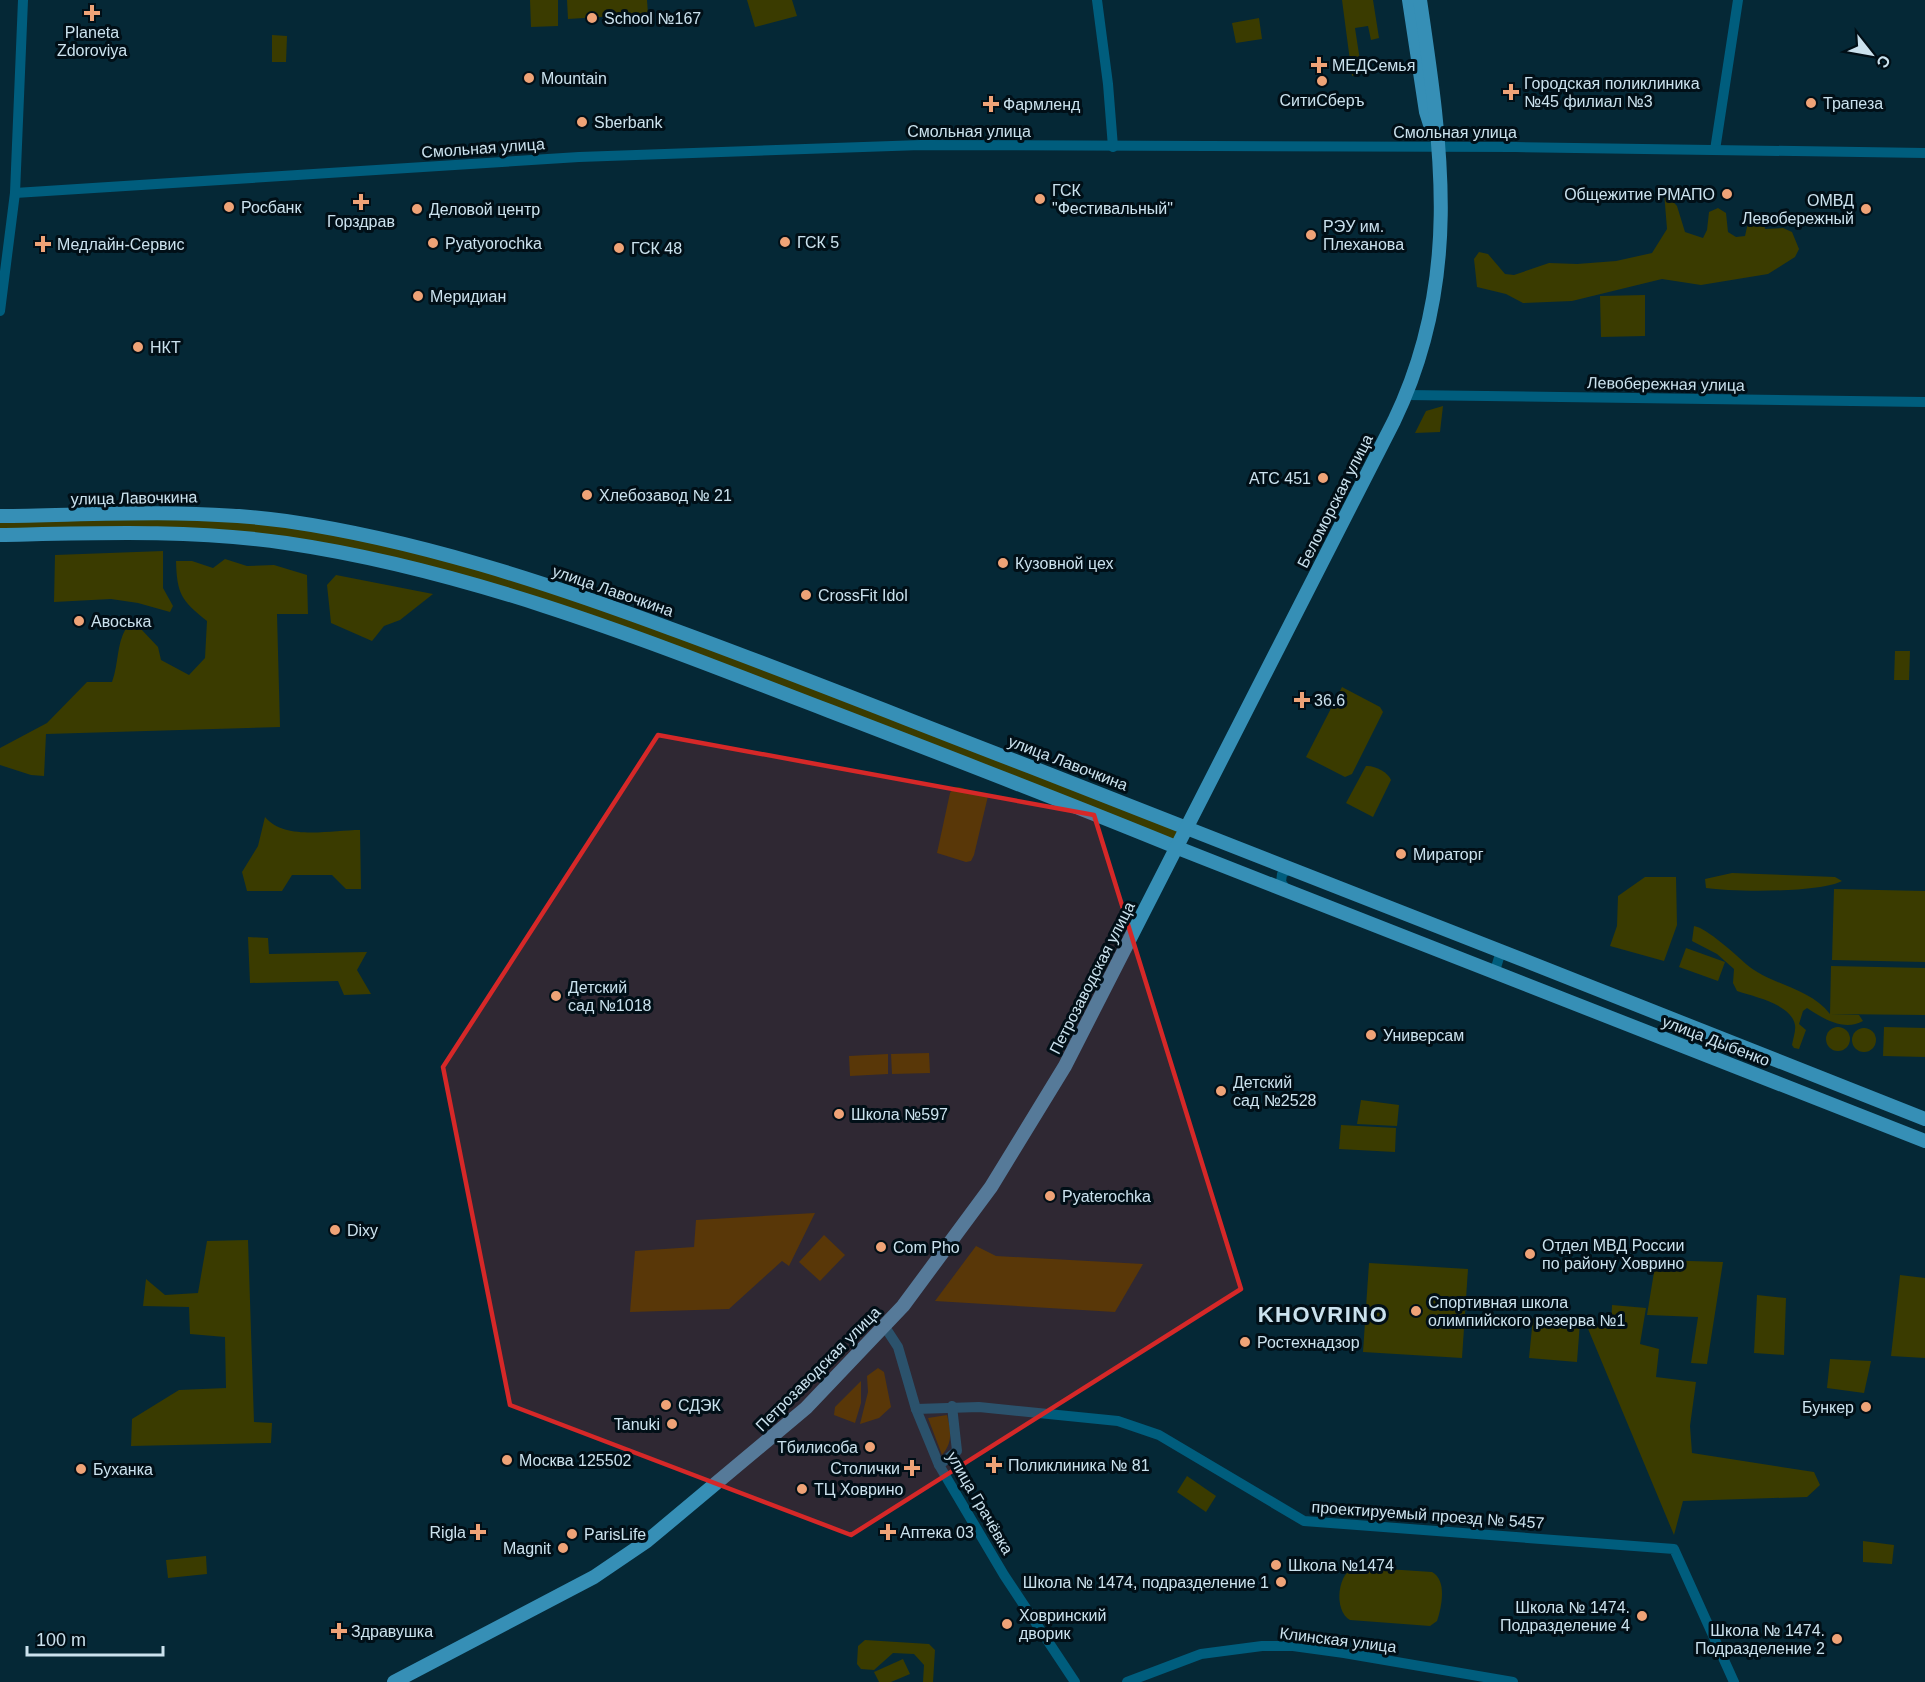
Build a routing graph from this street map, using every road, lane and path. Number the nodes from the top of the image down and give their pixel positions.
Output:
1 (23, 0) edge
2 (1097, 0) edge
3 (1409, 0) edge
4 (1420, 0) edge
5 (1738, 0) edge
6 (1113, 147) junction
7 (1437, 147) junction
8 (1715, 150) junction
9 (1925, 153) edge
10 (15, 193) junction
11 (0, 311) edge
12 (1406, 395) junction
13 (1925, 402) edge
14 (0, 516) edge
15 (0, 535) edge
16 (554, 587) junction
17 (579, 596) junction
18 (548, 606) junction
19 (573, 614) junction
20 (1188, 826) junction
21 (1177, 847) junction
22 (1297, 870) junction
23 (1288, 891) junction
24 (1501, 951) junction
25 (1494, 974) junction
26 (1925, 1119) edge
27 (1925, 1141) edge
28 (885, 1327) junction
29 (952, 1406) junction
30 (916, 1409) junction
31 (939, 1465) junction
32 (394, 1682) edge
33 (1075, 1682) edge
34 (1127, 1682) edge
35 (1513, 1682) edge
36 (1734, 1682) edge

1 - 10 street
2 - 6 street
3 - 7 main road, Беломорская улица
4 - 7 main road, Беломорская улица
5 - 8 street
6 - 7 street, Смольная улица
6 - 10 street, Смольная улица
7 - 8 street, Смольная улица
7 - 12 main road, Беломорская улица
8 - 9 street, Смольная улица
10 - 11 street
12 - 13 street, Левобережная улица
12 - 20 main road, Беломорская улица
14 - 16 main road, улица Лавочкина
15 - 18 main road
16 - 17 main road, улица Лавочкина
16 - 18 street
17 - 19 street
17 - 20 main road, улица Лавочкина
18 - 19 main road
19 - 21 main road
20 - 21 main road, Беломорская улица
20 - 22 main road, улица Дыбенко
21 - 23 main road, улица Дыбенко
21 - 28 main road, Петрозаводская улица
22 - 23 street
22 - 24 main road, улица Дыбенко
23 - 25 main road, улица Дыбенко
24 - 25 street
24 - 26 main road, улица Дыбенко
25 - 27 main road, улица Дыбенко
28 - 30 street, улица Грачёвка
28 - 32 main road, Петрозаводская улица
29 - 30 street, проектируемый проезд № 5457
29 - 31 street
29 - 36 street, проектируемый проезд № 5457
30 - 31 street, улица Грачёвка
31 - 33 street, улица Грачёвка
34 - 35 street, Клинская улица

